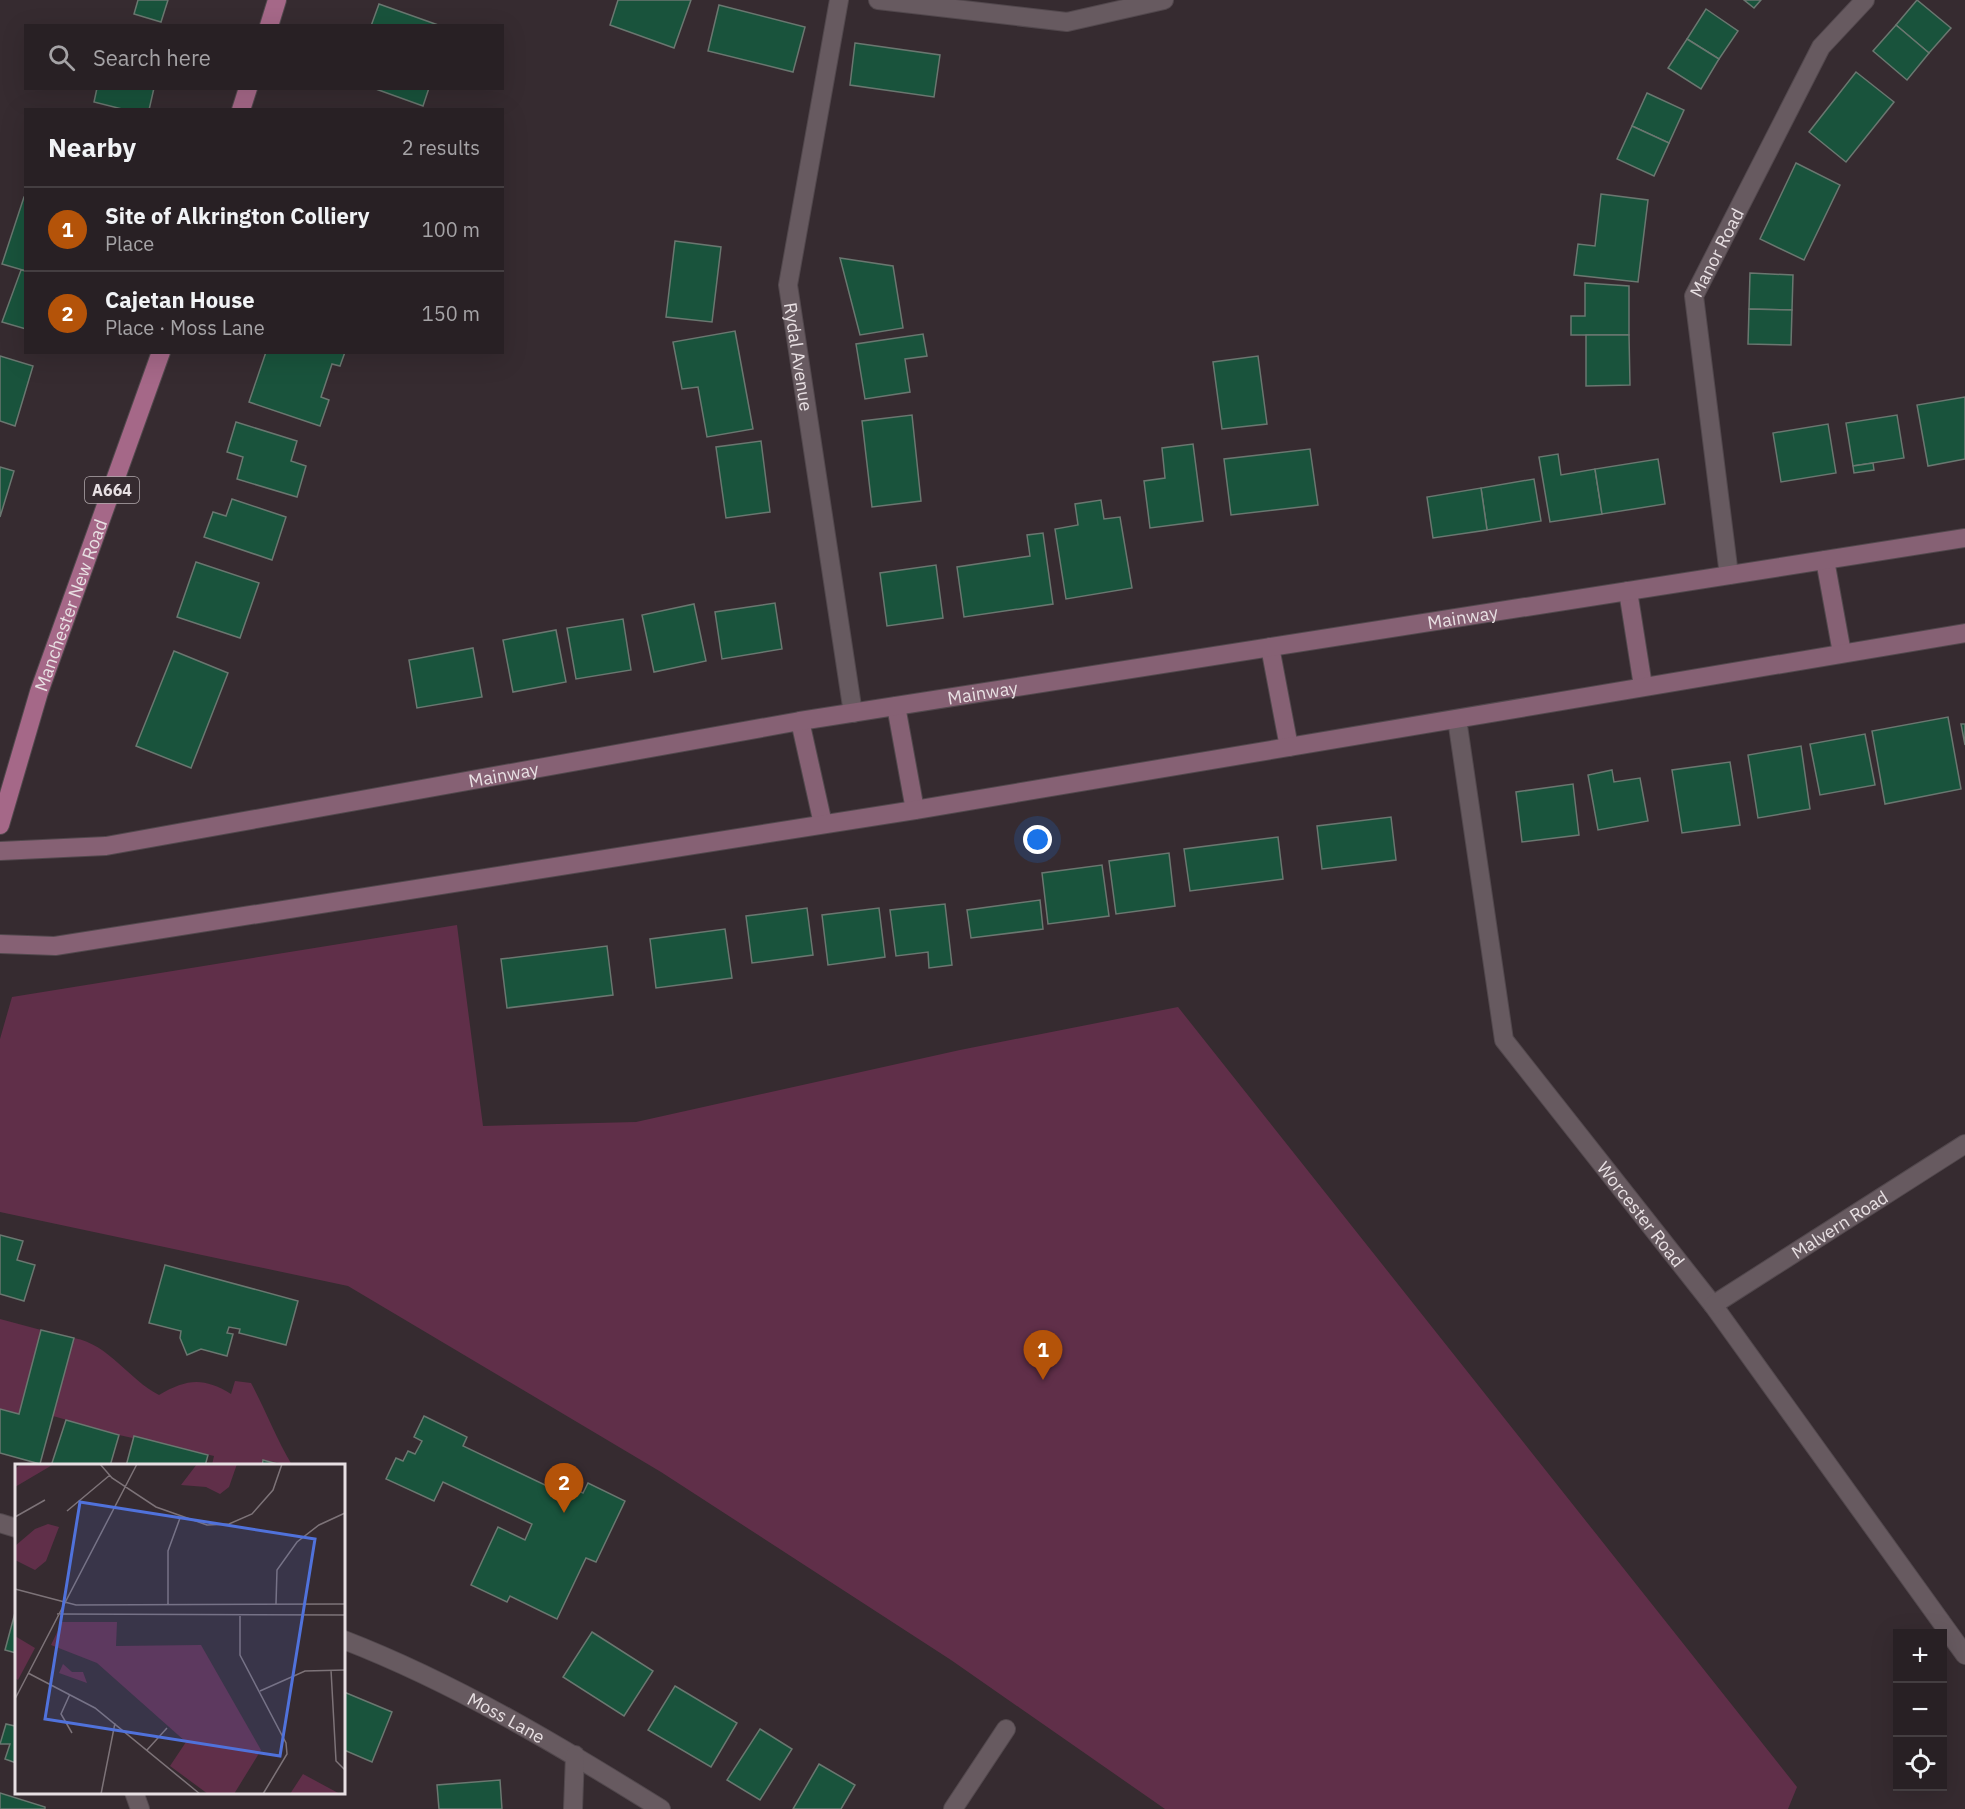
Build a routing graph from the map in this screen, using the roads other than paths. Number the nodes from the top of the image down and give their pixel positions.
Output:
1 (277, 0) edge
2 (839, 0) edge
3 (878, 0) edge
4 (1164, 0) edge
5 (1865, 0) edge
6 (270, 24) edge
7 (247, 90) edge
8 (242, 108) edge
9 (160, 354) edge
10 (1965, 538) edge
11 (1825, 560) junction
12 (1729, 575) junction
13 (1628, 591) junction
14 (1965, 633) edge
15 (1269, 647) junction
16 (1842, 653) junction
17 (1643, 686) junction
18 (896, 706) junction
19 (852, 713) junction
20 (1456, 719) junction
21 (800, 721) junction
22 (1289, 747) junction
23 (915, 810) junction
24 (823, 824) junction
25 (0, 825) edge
26 (0, 851) edge
27 (0, 944) edge
28 (1965, 1144) edge
29 (1713, 1305) junction
30 (0, 1523) edge
31 (15, 1528) edge
32 (345, 1640) edge
33 (1965, 1655) edge
34 (1006, 1729) dead end
35 (575, 1755) junction
36 (135, 1794) edge
37 (140, 1809) edge
38 (573, 1809) edge
39 (661, 1809) edge
40 (953, 1809) edge

1 - 6 main road
2 - 19 street, Rydal Avenue
3 - 4 street
5 - 12 street, Manor Road
7 - 8 main road
9 - 25 main road, Manchester New Road / A664
10 - 11 street, Mainway
11 - 12 street, Mainway
11 - 16 street
12 - 13 street, Mainway
13 - 15 street, Mainway
13 - 17 street
14 - 16 street
15 - 18 street, Mainway
15 - 22 street
16 - 17 street
17 - 20 street
18 - 19 street, Mainway
18 - 23 street
19 - 21 street, Mainway
20 - 22 street
20 - 29 street, Worcester Road
21 - 24 street
21 - 26 street, Mainway
22 - 23 street
23 - 24 street
24 - 27 street
28 - 29 street, Malvern Road
29 - 33 street, Worcester Road
30 - 31 street
32 - 35 street, Moss Lane
34 - 40 street
35 - 38 street
35 - 39 street, Moss Lane
36 - 37 street

